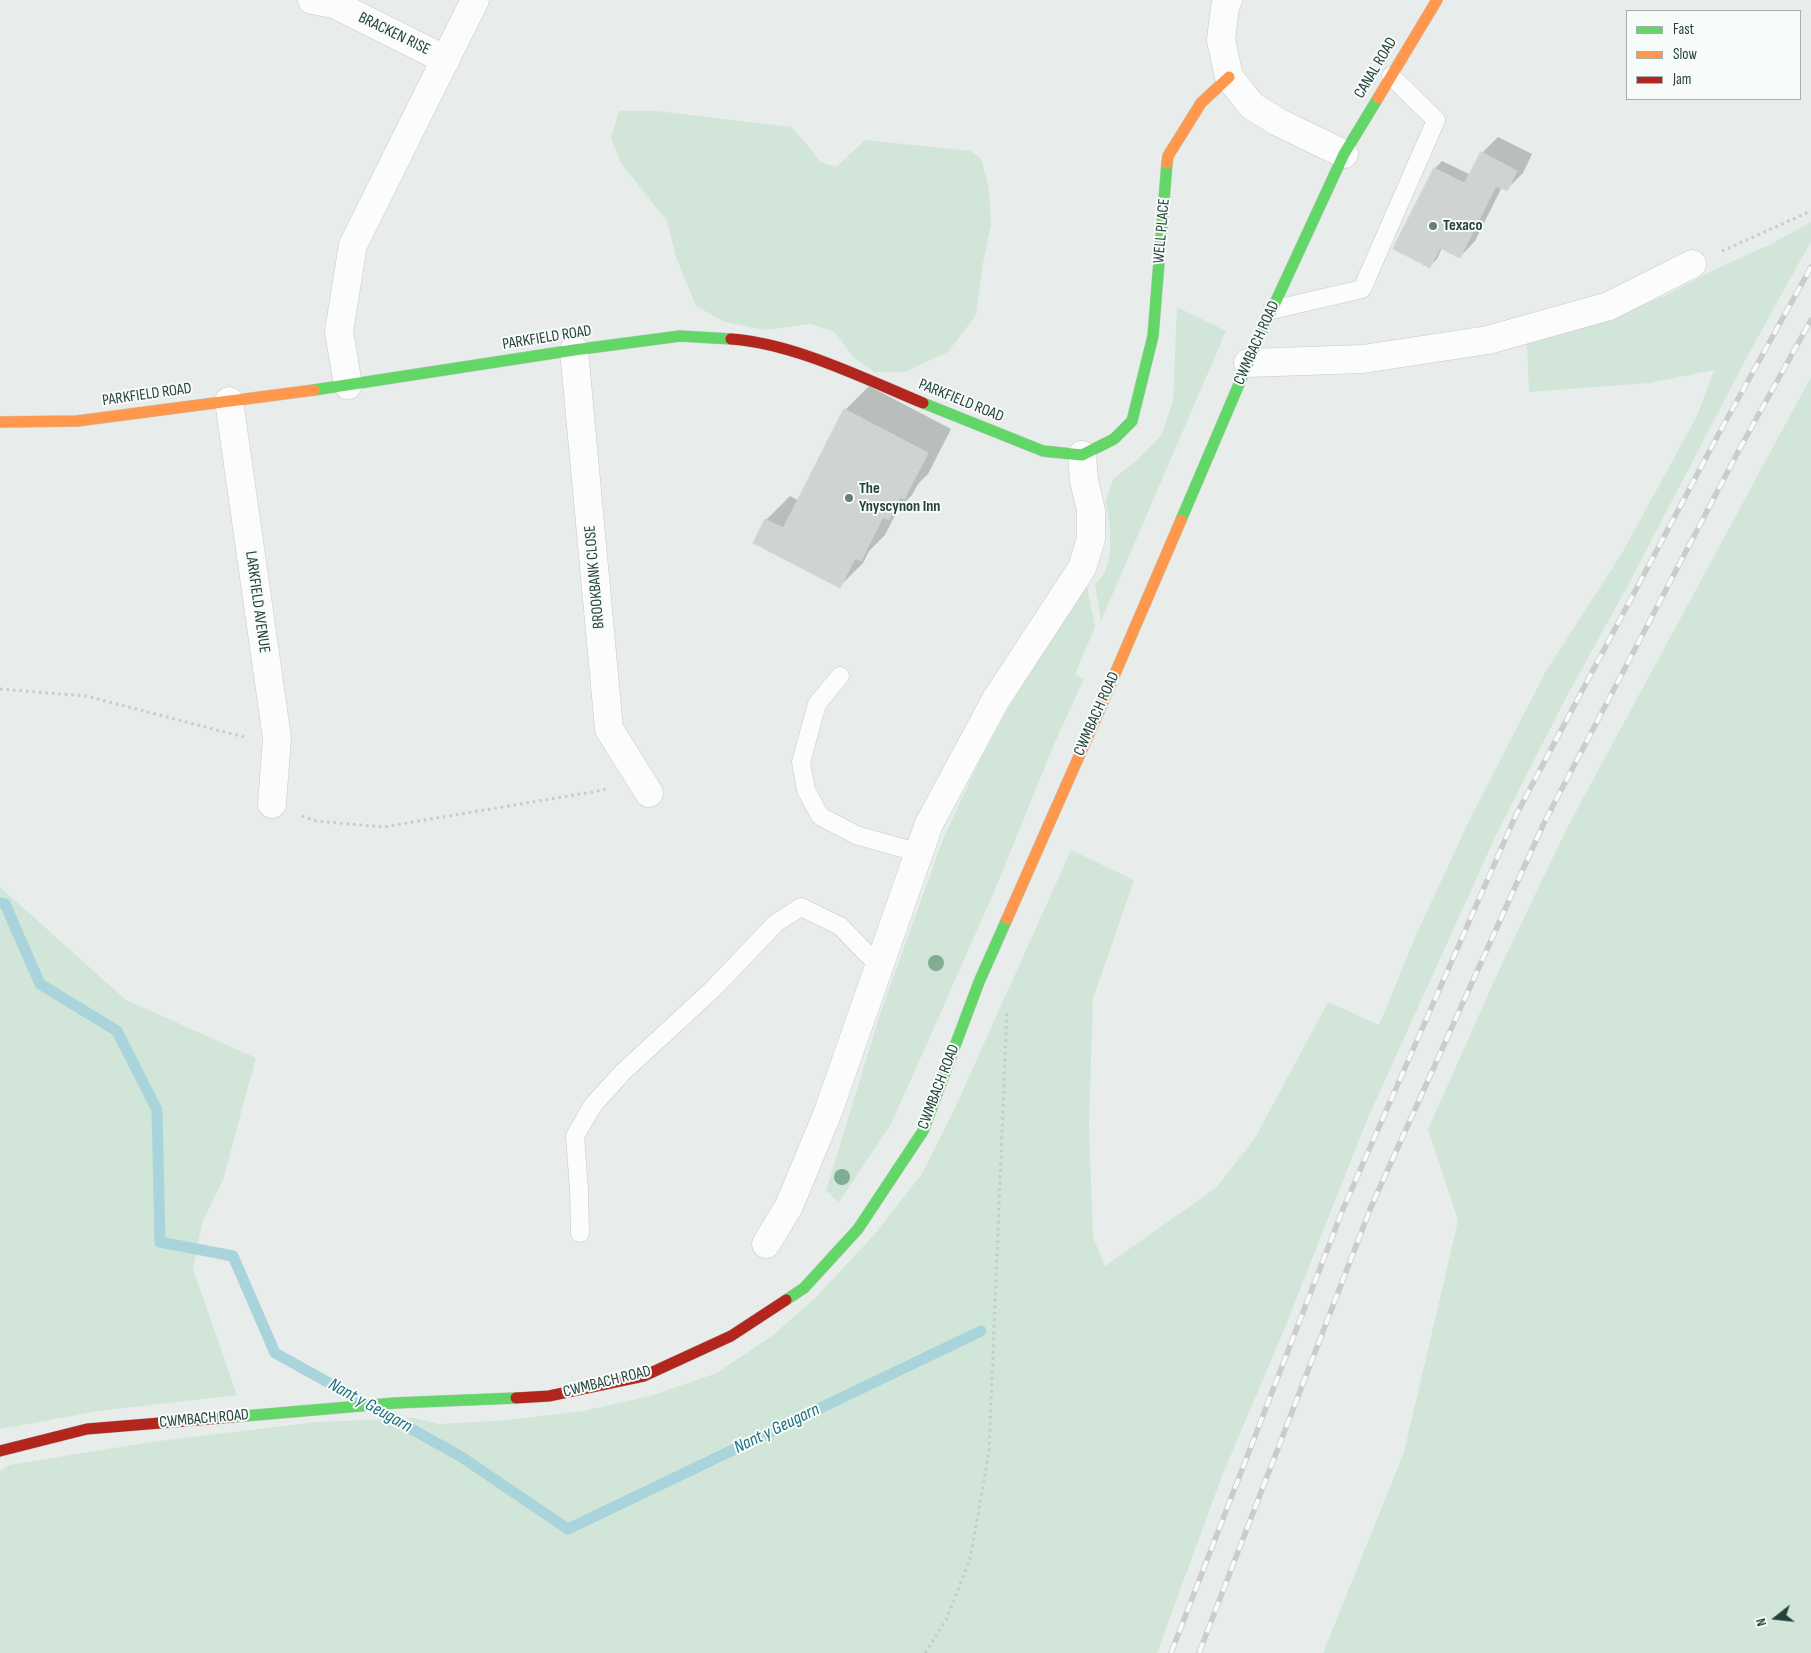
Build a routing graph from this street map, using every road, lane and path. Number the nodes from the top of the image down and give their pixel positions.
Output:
1 (312, 0) edge
2 (475, 0) edge
3 (1228, 0) edge
4 (1437, 0) edge
5 (446, 60) junction
6 (1391, 76) junction
7 (1229, 77) junction
8 (1344, 154) junction
9 (1811, 211) edge
10 (1692, 264) joint
11 (1272, 310) junction
12 (574, 350) junction
13 (1248, 363) junction
14 (348, 385) junction
15 (228, 401) junction
16 (0, 422) edge
17 (1082, 455) junction
18 (840, 676) dead end
19 (0, 689) edge
20 (276, 745) junction
21 (610, 788) dead end
22 (649, 793) dead end
23 (272, 804) joint
24 (919, 852) junction
25 (879, 966) junction
26 (979, 982) junction
27 (580, 1233) dead end
28 (766, 1244) dead end
29 (0, 1451) edge
30 (924, 1653) edge

1 - 5 street, BRACKEN RISE
2 - 5 street
3 - 7 street
4 - 6 street, CANAL ROAD
5 - 14 street
6 - 8 street, CANAL ROAD
6 - 11 lane
7 - 8 street
7 - 17 street, WELL PLACE
8 - 11 street, CWMBACH ROAD
9 - 10 path
10 - 13 street
11 - 13 street, CWMBACH ROAD
12 - 14 street, PARKFIELD ROAD
12 - 17 street, PARKFIELD ROAD
12 - 22 street, BROOKBANK CLOSE
13 - 26 street, CWMBACH ROAD
14 - 15 street, PARKFIELD ROAD
15 - 16 street, PARKFIELD ROAD
15 - 20 street, LARKFIELD AVENUE
17 - 24 street
18 - 24 lane
19 - 20 path
20 - 23 street, LARKFIELD AVENUE
21 - 23 path
24 - 25 street
25 - 27 lane
25 - 28 street
26 - 29 street, CWMBACH ROAD
26 - 30 path

